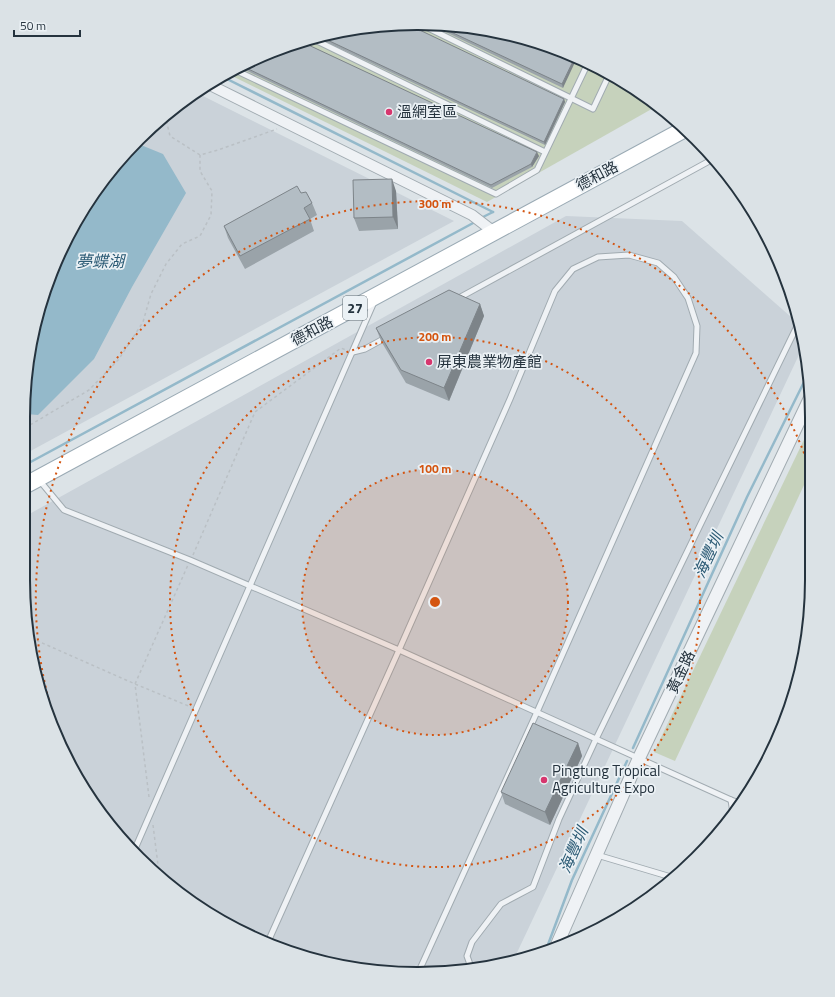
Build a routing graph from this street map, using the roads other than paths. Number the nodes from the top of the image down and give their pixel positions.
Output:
1 (438, 31) edge
2 (441, 32) junction
3 (437, 40) edge
4 (320, 42) edge
5 (585, 68) edge
6 (241, 73) edge
7 (607, 80) edge
8 (417, 81) edge
9 (215, 87) edge
10 (414, 87) junction
11 (410, 94) edge
12 (570, 98) junction
13 (680, 132) edge
14 (390, 135) edge
15 (387, 142) junction
16 (545, 152) junction
17 (709, 161) edge
18 (494, 232) junction
19 (377, 296) junction
20 (454, 300) edge
21 (795, 330) edge
22 (392, 334) edge
23 (353, 352) junction
24 (805, 409) edge
25 (39, 479) junction
26 (30, 483) edge
27 (250, 586) junction
28 (399, 650) junction
29 (537, 712) junction
30 (596, 739) junction
31 (639, 758) junction
32 (731, 800) junction
33 (735, 801) edge
34 (732, 806) edge
35 (136, 846) edge
36 (597, 855) junction
37 (667, 876) edge
38 (270, 938) edge
39 (563, 939) edge
40 (470, 964) edge
41 (421, 967) edge

1 - 2 lane
2 - 3 lane
2 - 12 lane
4 - 10 lane
5 - 12 lane
6 - 15 lane
7 - 12 lane
8 - 10 lane
9 - 18 street
10 - 11 lane
10 - 16 lane
12 - 16 lane
13 - 18 main road, 德和路 / 27
14 - 15 lane
15 - 16 lane
17 - 20 lane
18 - 19 main road, 德和路 / 27
19 - 23 lane
19 - 25 main road, 德和路 / 27
21 - 30 lane
22 - 23 lane
23 - 27 lane
24 - 31 street, 黃金路
25 - 26 main road, 德和路 / 27
25 - 27 lane
27 - 28 lane
27 - 35 lane
28 - 29 lane
28 - 29 lane
28 - 38 lane
29 - 30 lane
29 - 41 lane
30 - 31 lane
30 - 40 lane
31 - 32 lane
31 - 36 street, 黃金路
32 - 33 lane
32 - 34 lane
36 - 37 lane
36 - 39 street, 黃金路

